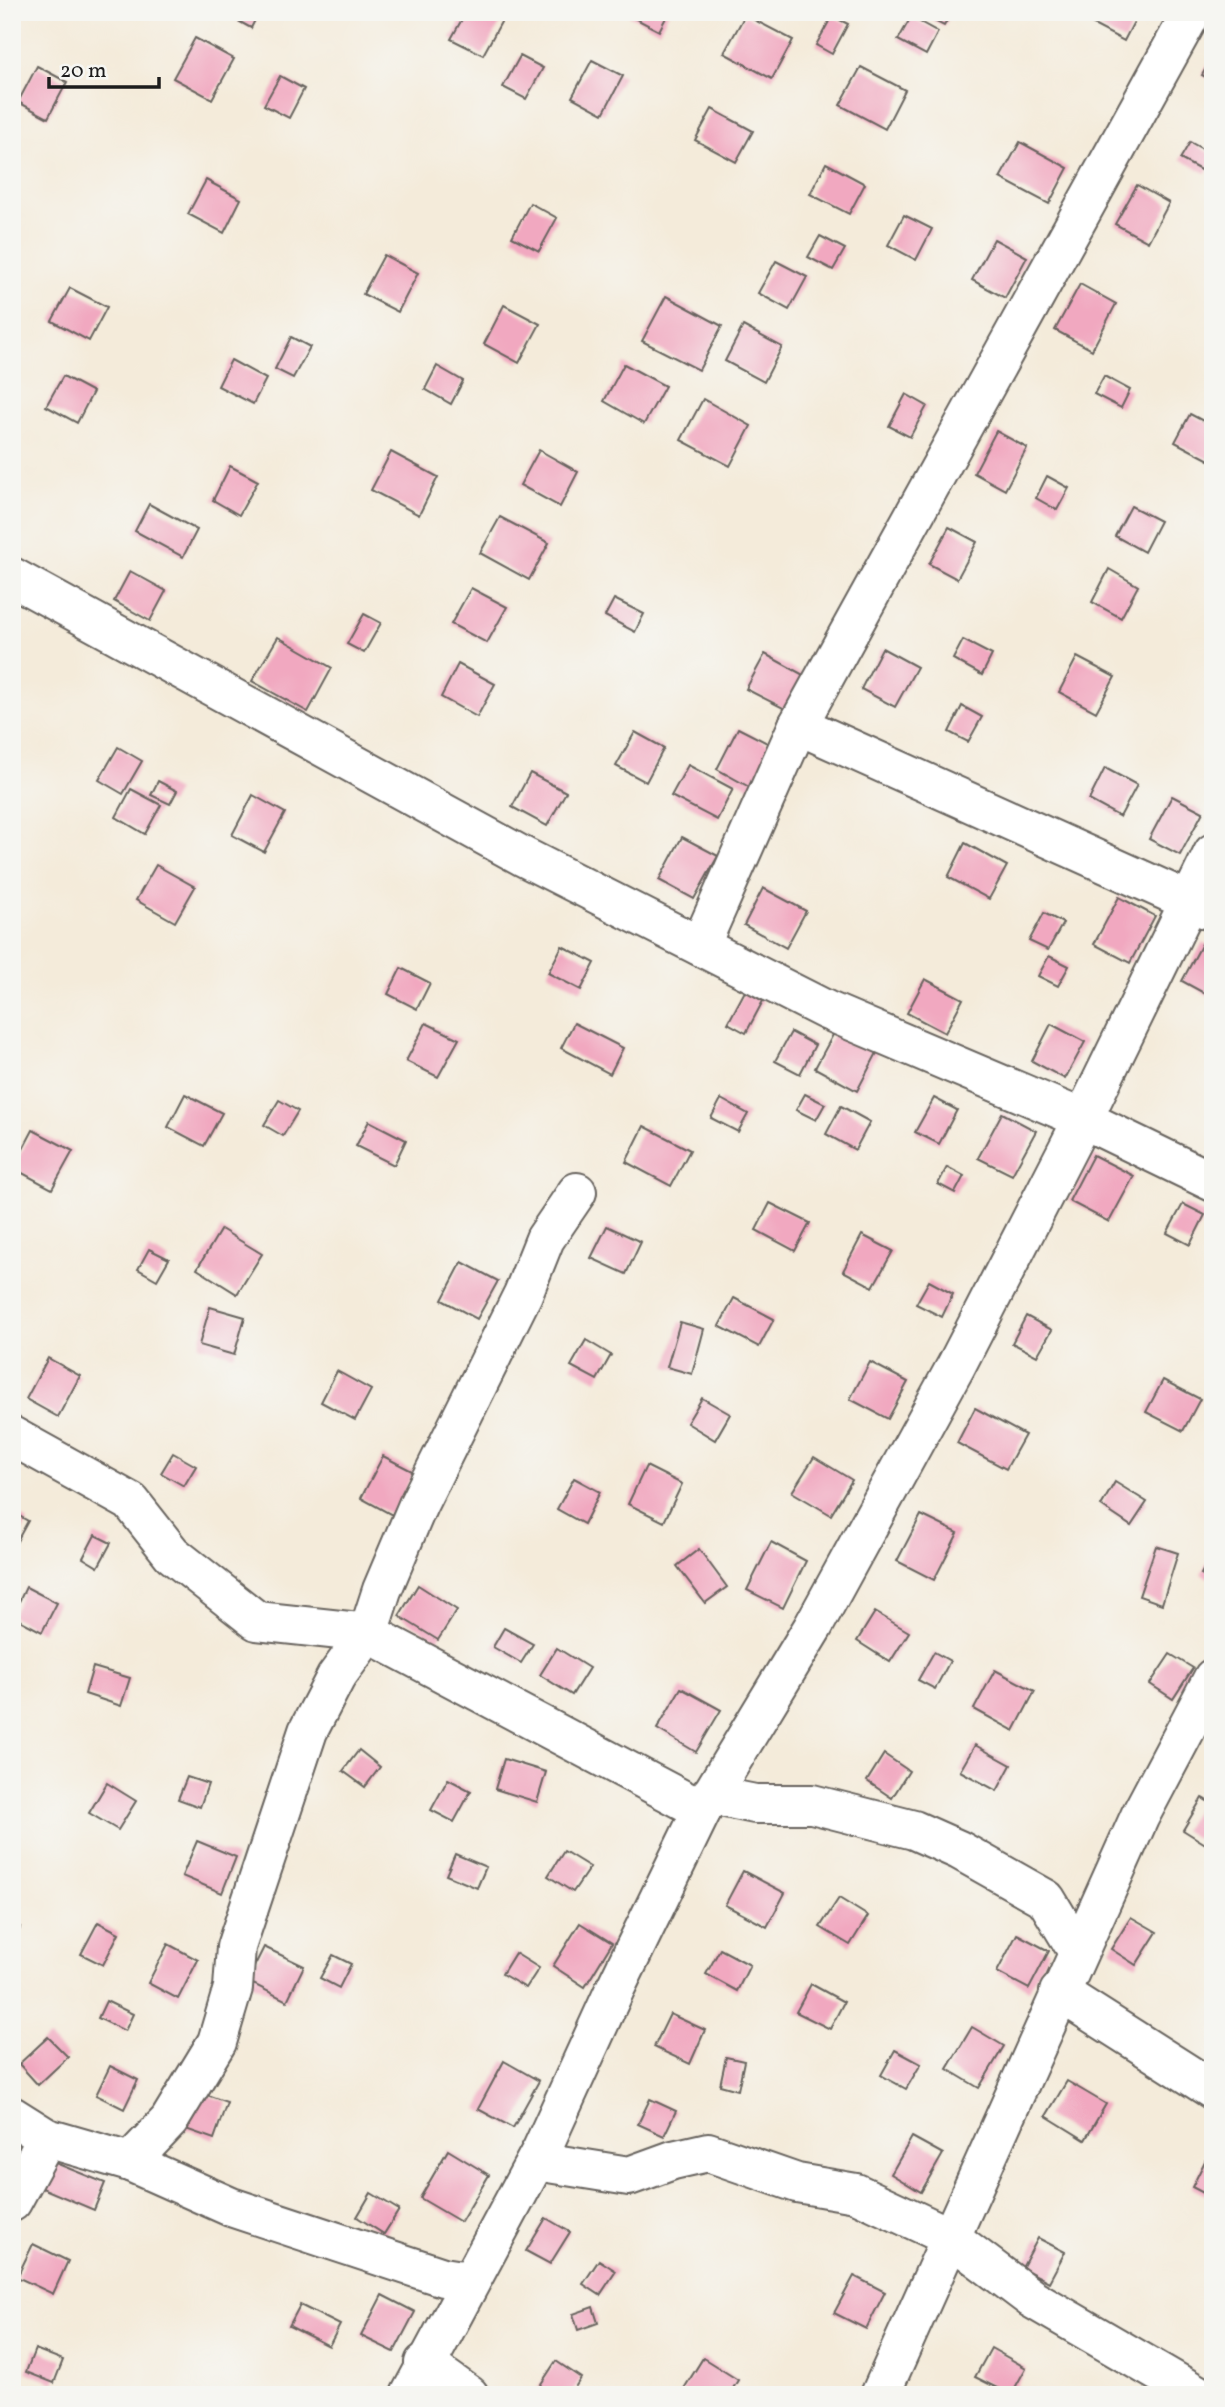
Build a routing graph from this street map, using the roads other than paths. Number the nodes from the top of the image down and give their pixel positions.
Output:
1 (1192, 12) edge
2 (12, 577) edge
3 (798, 725) junction
4 (1213, 853) edge
5 (1201, 907) edge
6 (700, 946) junction
7 (1083, 1119) junction
8 (1213, 1182) edge
9 (577, 1192) dead end
10 (12, 1436) edge
11 (368, 1633) junction
12 (1213, 1678) edge
13 (706, 1802) junction
14 (1077, 1952) junction
15 (1059, 1992) junction
16 (1213, 2090) edge
17 (12, 2116) edge
18 (47, 2138) junction
19 (536, 2161) junction
20 (130, 2162) junction
21 (12, 2203) edge
22 (950, 2237) junction
23 (469, 2281) junction
24 (417, 2379) edge
25 (469, 2395) edge
26 (880, 2395) edge
27 (1198, 2395) edge

1 - 3 street
2 - 6 street
3 - 5 street
3 - 6 street
4 - 5 street
5 - 7 street
6 - 7 street
7 - 8 street
7 - 13 street
9 - 11 street
10 - 11 street
11 - 13 street
11 - 20 street
12 - 14 street
13 - 14 street
13 - 19 street
14 - 15 street
15 - 16 street
15 - 22 street
17 - 18 street
18 - 20 street
18 - 21 street
19 - 22 street
19 - 23 street
20 - 23 street
22 - 26 street
22 - 27 street
23 - 24 street
24 - 25 street

